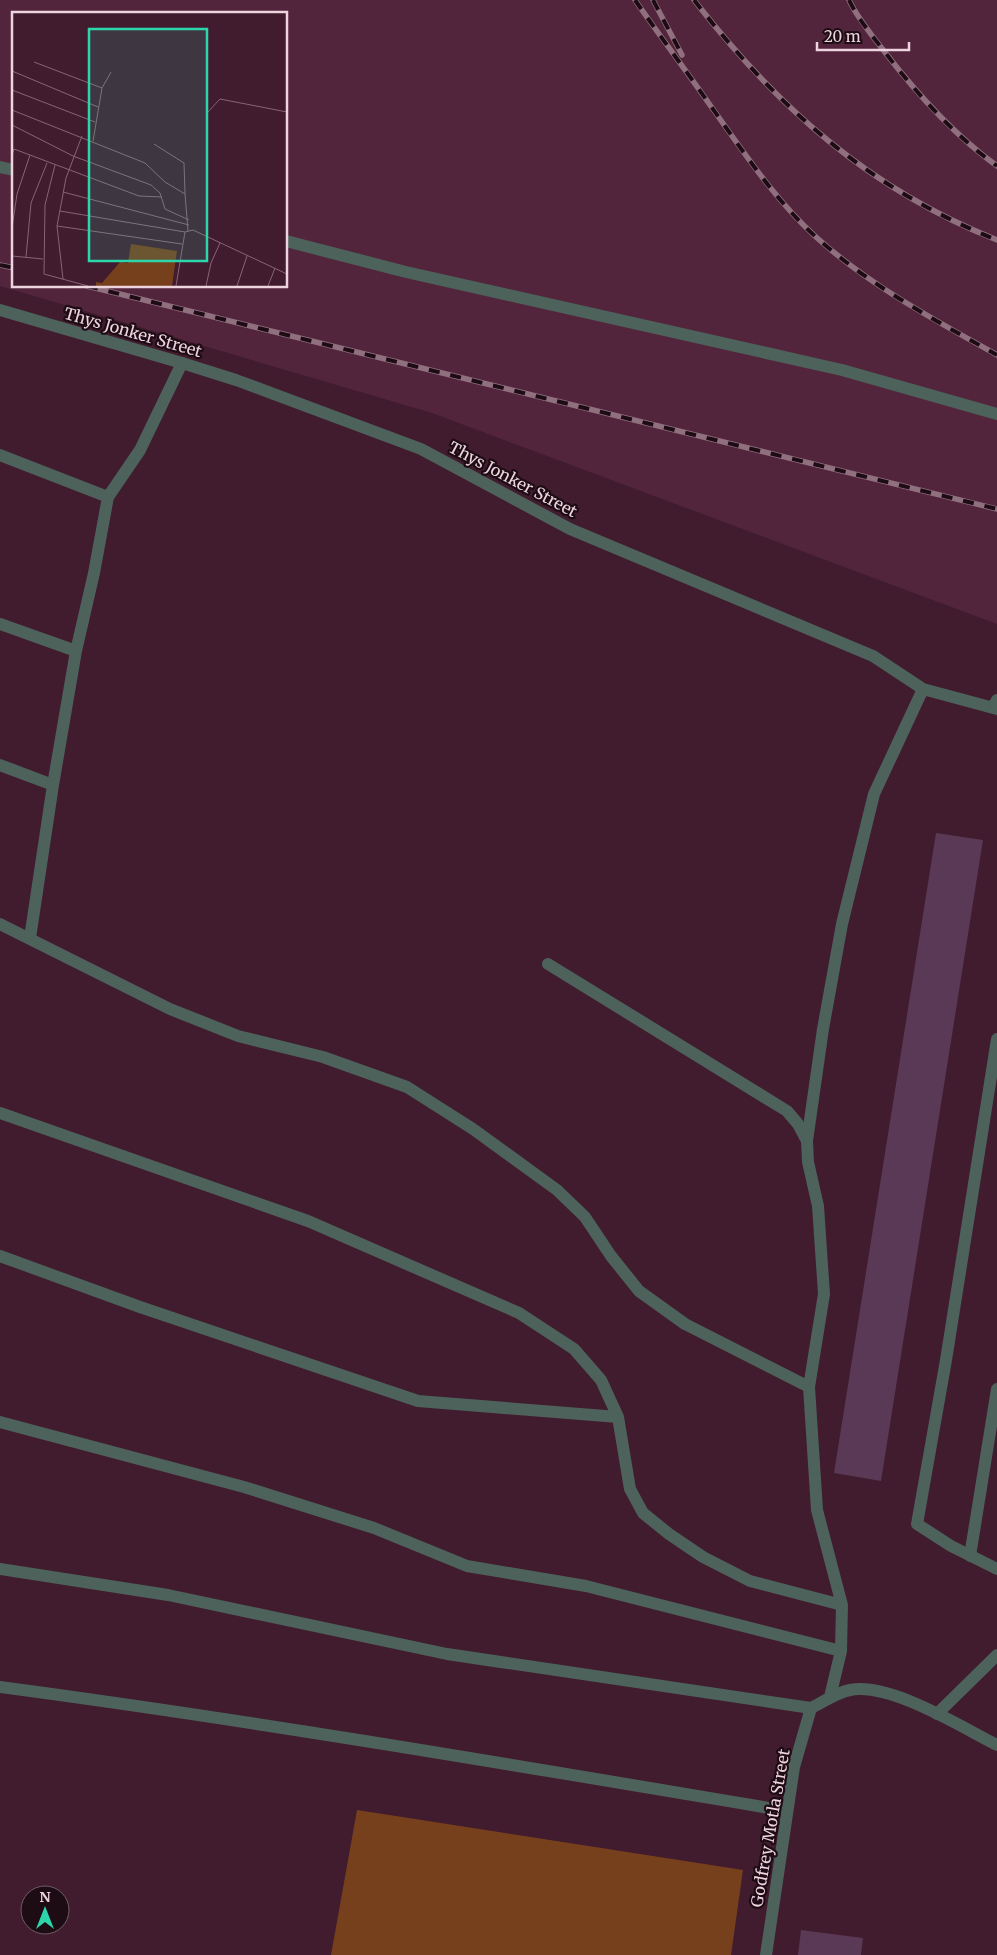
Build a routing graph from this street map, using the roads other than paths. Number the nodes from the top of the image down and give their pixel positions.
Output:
1 (288, 242) edge
2 (0, 310) edge
3 (182, 363) junction
4 (997, 414) edge
5 (0, 455) edge
6 (108, 497) junction
7 (0, 624) edge
8 (76, 651) junction
9 (923, 688) junction
10 (996, 705) edge
11 (0, 765) edge
12 (53, 785) junction
13 (0, 924) edge
14 (30, 938) junction
15 (548, 964) dead end
16 (997, 1039) edge
17 (0, 1113) edge
18 (807, 1141) junction
19 (0, 1256) edge
20 (809, 1387) junction
21 (997, 1389) edge
22 (618, 1417) junction
23 (0, 1422) edge
24 (970, 1556) junction
25 (0, 1569) edge
26 (997, 1569) edge
27 (842, 1605) junction
28 (841, 1651) junction
29 (997, 1656) edge
30 (0, 1687) edge
31 (830, 1697) junction
32 (811, 1708) junction
33 (937, 1714) junction
34 (997, 1745) edge
35 (787, 1811) junction
36 (766, 1955) edge

1 - 4 street
2 - 3 street, Thys Jonker Street
3 - 6 street
3 - 9 street, Thys Jonker Street
5 - 6 street
6 - 8 street
7 - 8 street
8 - 12 street
9 - 10 street, Thys Jonker Street
9 - 18 street
11 - 12 street
12 - 14 street
13 - 14 street
14 - 20 street
15 - 18 street
16 - 24 street
17 - 22 street
18 - 20 street
19 - 22 street
20 - 27 street
21 - 24 street
22 - 27 street
23 - 28 street
24 - 26 street
25 - 32 street
27 - 28 street
28 - 31 street
29 - 33 street
30 - 35 street
31 - 32 street
31 - 33 street
32 - 35 street, Godfrey Motla Street
33 - 34 street
35 - 36 street, Godfrey Motla Street

